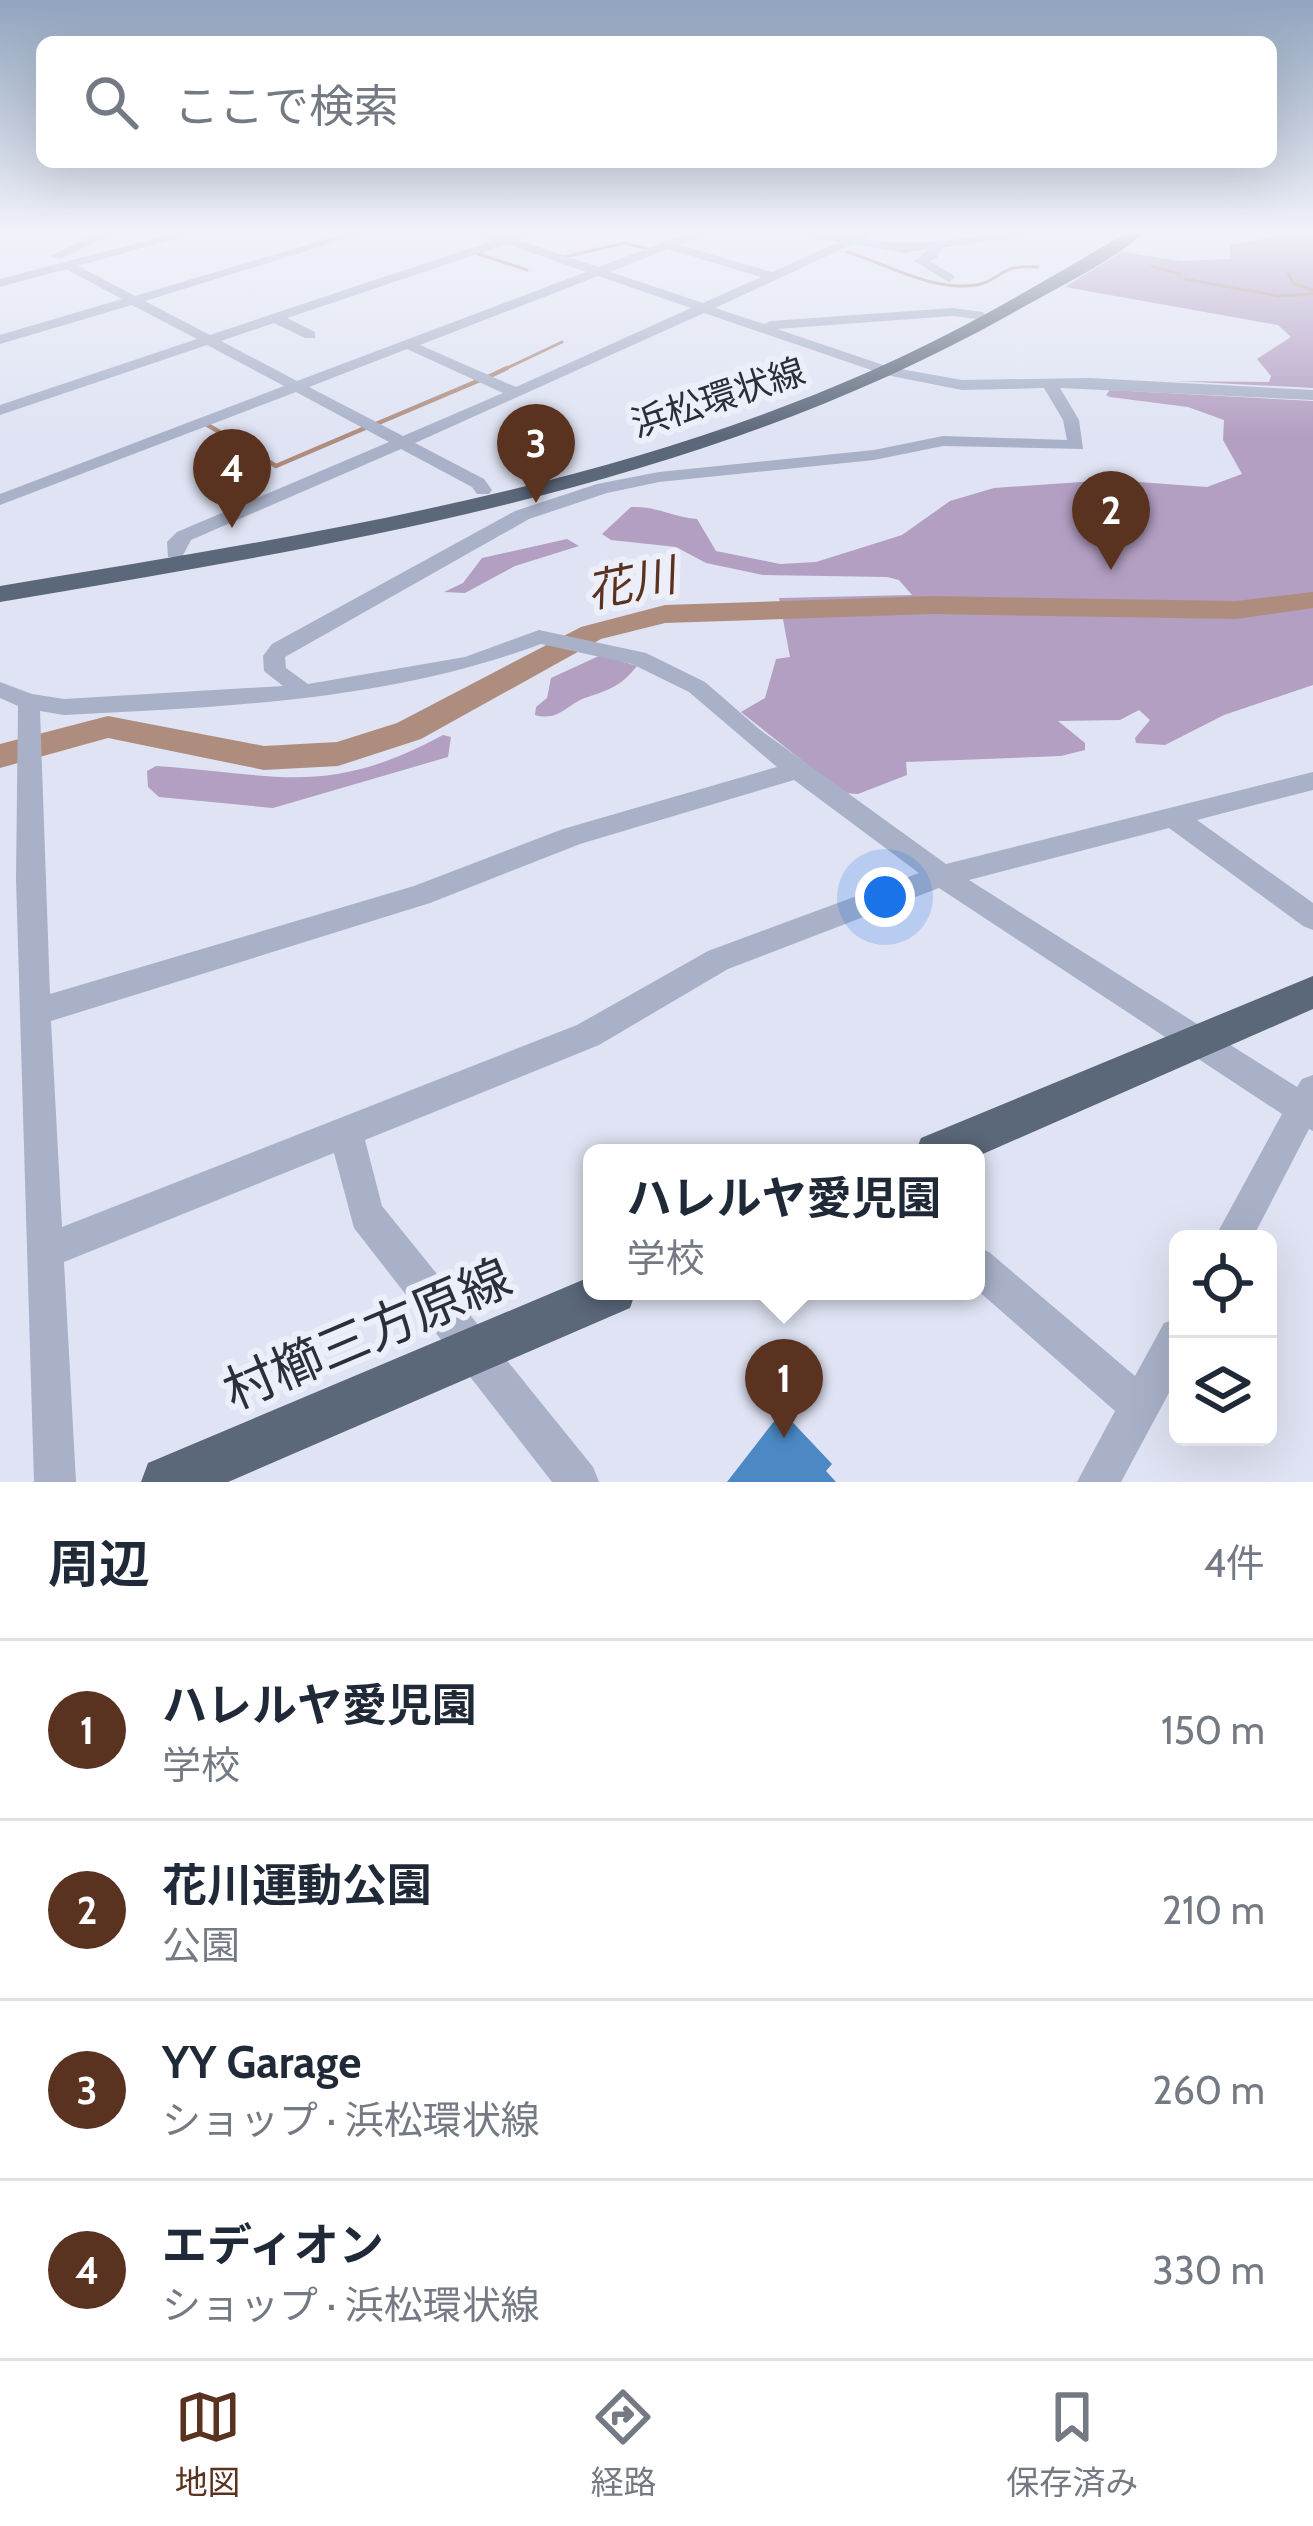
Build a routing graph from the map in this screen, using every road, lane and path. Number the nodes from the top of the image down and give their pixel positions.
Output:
1 (330, 299) edge
2 (524, 299) edge
3 (679, 299) edge
4 (720, 299) edge
5 (1005, 299) edge
6 (1025, 299) edge
7 (129, 300) joint
8 (702, 307) junction
9 (978, 315) junction
10 (274, 318) junction
11 (0, 319) edge
12 (763, 328) junction
13 (23, 333) junction
14 (310, 335) dead end
15 (0, 340) edge
16 (207, 341) junction
17 (407, 344) junction
18 (879, 368) junction
19 (1049, 383) junction
20 (295, 387) junction
21 (516, 393) junction
22 (1313, 395) edge
23 (0, 410) edge
24 (402, 443) junction
25 (483, 490) junction
26 (507, 495) junction
27 (0, 500) edge
28 (522, 515) junction
29 (175, 553) junction
30 (0, 582) edge
31 (0, 594) edge
32 (0, 689) edge
33 (297, 692) junction
34 (35, 703) junction
35 (797, 770) junction
36 (1313, 781) edge
37 (1173, 817) junction
38 (942, 877) junction
39 (1313, 918) edge
40 (1313, 992) edge
41 (35, 1012) junction
42 (1198, 1041) junction
43 (1310, 1105) edge
44 (345, 1130) junction
45 (957, 1144) edge
46 (1237, 1230) edge
47 (45, 1252) junction
48 (985, 1273) edge
49 (592, 1300) edge
50 (1177, 1338) edge
51 (474, 1351) junction
52 (1140, 1407) junction
53 (55, 1482) edge
54 (166, 1482) edge
55 (578, 1482) edge
56 (1098, 1482) edge

1 - 10 street
2 - 17 street
3 - 8 street
4 - 8 street
5 - 9 main road, 浜松環状線
6 - 18 main road, 浜松環状線
7 - 13 street
7 - 16 street
8 - 12 street
8 - 21 street
9 - 12 street
9 - 18 main road, 浜松環状線
10 - 14 street
10 - 16 street
11 - 13 street
12 - 18 street
13 - 15 street
16 - 20 street
16 - 23 street
17 - 20 street
17 - 21 street
18 - 19 street
18 - 25 main road, 浜松環状線
18 - 26 main road, 浜松環状線
19 - 22 street
19 - 28 street
20 - 24 street
20 - 27 street
21 - 24 street
24 - 25 street
24 - 29 street
25 - 29 main road, 浜松環状線
26 - 28 street
26 - 31 main road, 浜松環状線
28 - 33 street
29 - 30 main road, 浜松環状線
32 - 34 street
33 - 34 street
33 - 35 street
34 - 41 street
35 - 38 street
35 - 41 street
36 - 37 street
37 - 38 street
37 - 39 street
38 - 42 street
38 - 44 street
40 - 42 main road
41 - 47 street
42 - 43 street
42 - 45 main road
43 - 46 street
44 - 47 street
44 - 51 street
47 - 53 street
48 - 52 street
49 - 51 main road, 村櫛三方原線
50 - 52 street
51 - 54 main road, 村櫛三方原線
51 - 55 street
52 - 56 street

